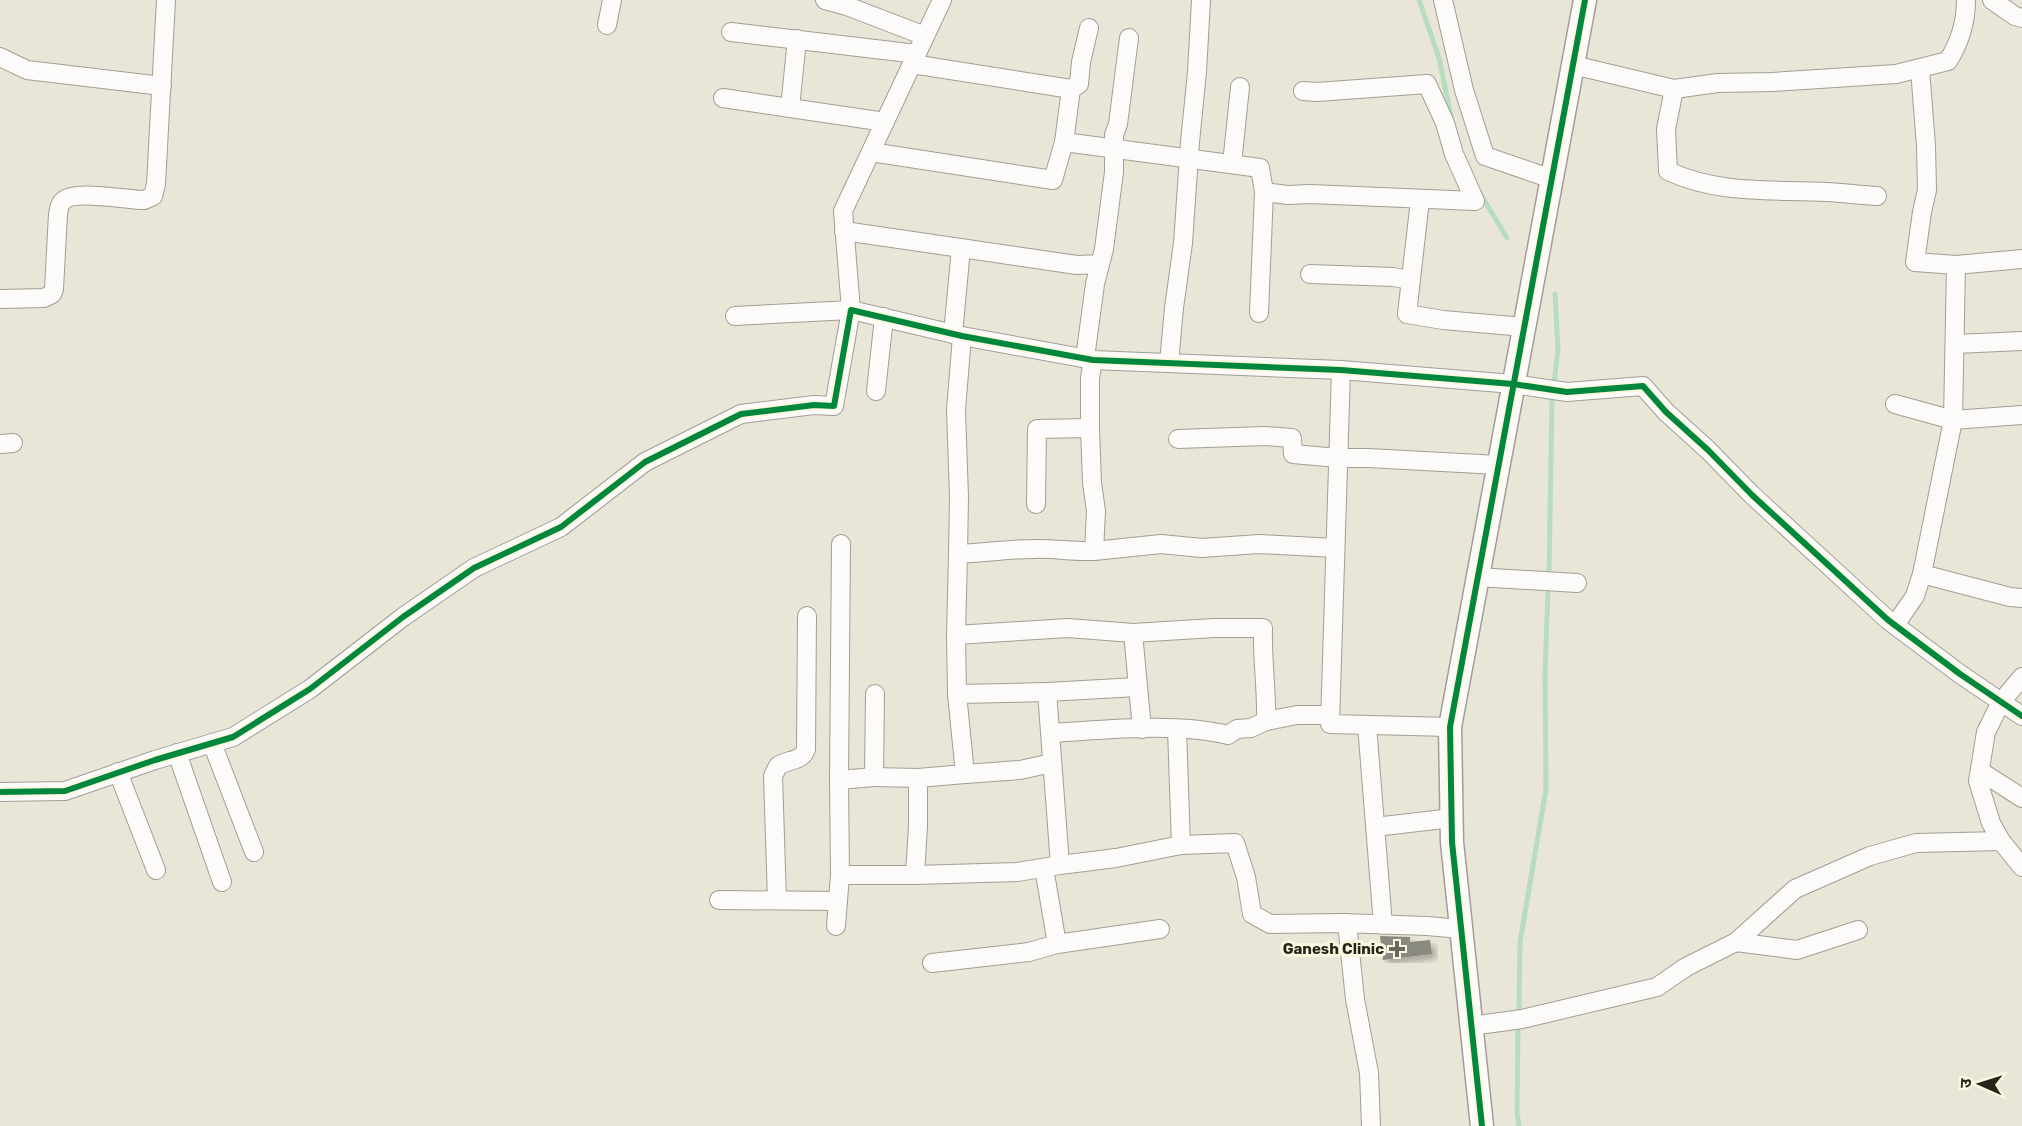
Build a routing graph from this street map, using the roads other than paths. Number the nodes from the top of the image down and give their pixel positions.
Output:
1 (166, 0) edge
2 (612, 0) edge
3 (825, 0) edge
4 (942, 0) edge
5 (1201, 0) edge
6 (1443, 0) edge
7 (1585, 0) edge
8 (1966, 0) edge
9 (1992, 0) edge
10 (2022, 18) edge
11 (607, 25) dead end
12 (1089, 28) dead end
13 (731, 32) dead end
14 (925, 36) junction
15 (1129, 38) dead end
16 (797, 39) junction
17 (0, 57) edge
18 (914, 59) junction
19 (1573, 65) junction
20 (1920, 69) junction
21 (162, 86) junction
22 (1240, 87) dead end
23 (1071, 89) junction
24 (1674, 89) junction
25 (1303, 91) dead end
26 (723, 98) dead end
27 (790, 108) junction
28 (885, 122) junction
29 (1064, 142) junction
30 (1114, 148) junction
31 (871, 152) junction
32 (1189, 159) junction
33 (1232, 164) junction
34 (1552, 179) junction
35 (1264, 192) junction
36 (1877, 196) dead end
37 (1420, 200) junction
38 (844, 231) junction
39 (961, 248) junction
40 (2022, 259) edge
41 (1100, 264) junction
42 (1956, 265) junction
43 (1310, 274) dead end
44 (1411, 280) junction
45 (0, 299) edge
46 (851, 310) junction
47 (1259, 313) dead end
48 (735, 316) dead end
49 (884, 317) junction
50 (1524, 327) junction
51 (957, 335) junction
52 (2022, 341) edge
53 (1956, 344) junction
54 (1089, 359) junction
55 (1169, 363) junction
56 (1341, 370) junction
57 (1513, 384) junction
58 (876, 391) dead end
59 (1895, 404) dead end
60 (2022, 415) edge
61 (1953, 420) junction
62 (1090, 428) junction
63 (1178, 439) dead end
64 (1338, 458) junction
65 (1498, 465) junction
66 (1036, 504) dead end
67 (841, 544) dead end
68 (1335, 548) junction
69 (1094, 551) junction
70 (958, 554) junction
71 (1922, 574) junction
72 (1477, 577) junction
73 (1577, 583) dead end
74 (2022, 598) edge
75 (807, 616) dead end
76 (1895, 625) junction
77 (1133, 633) junction
78 (956, 635) junction
79 (2022, 678) edge
80 (1137, 687) junction
81 (1047, 692) junction
82 (875, 694) dead end
83 (957, 694) junction
84 (2001, 702) junction
85 (1330, 715) junction
86 (2022, 716) edge
87 (1266, 721) junction
88 (1367, 724) junction
89 (1450, 726) junction
90 (1142, 729) junction
91 (1177, 729) junction
92 (1051, 733) junction
93 (212, 743) junction
94 (177, 753) junction
95 (1052, 762) junction
96 (1980, 771) junction
97 (118, 772) junction
98 (965, 774) junction
99 (874, 777) junction
100 (918, 778) junction
101 (839, 780) junction
102 (0, 792) edge
103 (2022, 798) edge
104 (1452, 818) junction
105 (1375, 827) junction
106 (2001, 841) junction
107 (1181, 845) junction
108 (254, 852) dead end
109 (1052, 866) junction
110 (2022, 867) edge
111 (156, 870) dead end
112 (840, 875) junction
113 (915, 875) junction
114 (222, 882) dead end
115 (719, 900) dead end
116 (777, 900) junction
117 (838, 901) junction
118 (1347, 923) junction
119 (1383, 925) junction
120 (836, 926) dead end
121 (1160, 929) dead end
122 (1461, 929) junction
123 (1858, 930) dead end
124 (1736, 942) junction
125 (1057, 944) junction
126 (932, 963) dead end
127 (1471, 1026) junction
128 (1371, 1126) edge
129 (1482, 1126) edge

1 - 21 street
2 - 11 street
3 - 14 street
4 - 14 street
5 - 32 street
6 - 34 street
7 - 19 street
8 - 20 street
9 - 10 street
12 - 23 street
13 - 16 street
14 - 18 street
15 - 30 street
16 - 18 street
16 - 27 street
17 - 21 street
18 - 23 street
18 - 28 street
19 - 24 street
19 - 34 street
20 - 24 street
20 - 42 street
21 - 45 street
22 - 33 street
23 - 29 street
24 - 36 street
25 - 37 street
26 - 27 street
27 - 28 street
28 - 31 street
29 - 30 street
29 - 31 street
30 - 32 street
30 - 41 street
31 - 38 street
32 - 33 street
32 - 55 street
33 - 35 street
34 - 50 street
35 - 37 street
35 - 47 street
37 - 44 street
38 - 39 street
38 - 46 street
39 - 41 street
39 - 51 street
40 - 42 street
41 - 54 street
42 - 53 street
43 - 44 street
44 - 50 street
46 - 48 street
46 - 49 street
46 - 93 street
49 - 51 street
49 - 58 street
50 - 57 street
51 - 54 street
51 - 70 street
52 - 53 street
53 - 61 street
54 - 55 street
54 - 62 street
55 - 56 street
56 - 57 street
56 - 64 street
57 - 65 street
57 - 76 street
59 - 61 street
60 - 61 street
61 - 71 street
62 - 66 street
62 - 69 street
63 - 64 street
64 - 65 street
64 - 68 street
65 - 72 street
67 - 101 street
68 - 69 street
68 - 85 street
69 - 70 street
70 - 78 street
71 - 74 street
71 - 76 street
72 - 73 street
72 - 89 street
75 - 116 street
76 - 84 street
77 - 78 street
77 - 80 street
77 - 87 street
78 - 83 street
79 - 84 street
80 - 81 street
80 - 90 street
81 - 83 street
81 - 92 street
82 - 99 street
83 - 98 street
84 - 86 street
84 - 96 street
85 - 87 street
85 - 88 street
87 - 91 street
88 - 89 street
88 - 105 street
89 - 104 street
90 - 91 street
90 - 92 street
91 - 107 street
92 - 95 street
93 - 94 street
93 - 108 street
94 - 97 street
94 - 114 street
95 - 98 street
95 - 109 street
96 - 103 street
96 - 106 street
97 - 102 street
97 - 111 street
98 - 100 street
99 - 100 street
99 - 101 street
100 - 113 street
101 - 112 street
104 - 105 street
104 - 122 street
105 - 119 street
106 - 110 street
106 - 124 street
107 - 109 street
107 - 118 street
109 - 113 street
109 - 125 street
112 - 113 street
112 - 117 street
115 - 116 street
116 - 117 street
117 - 120 street
118 - 119 street
118 - 128 street
119 - 122 street
121 - 125 street
122 - 127 street
123 - 124 street
124 - 127 street
125 - 126 street
127 - 129 street

